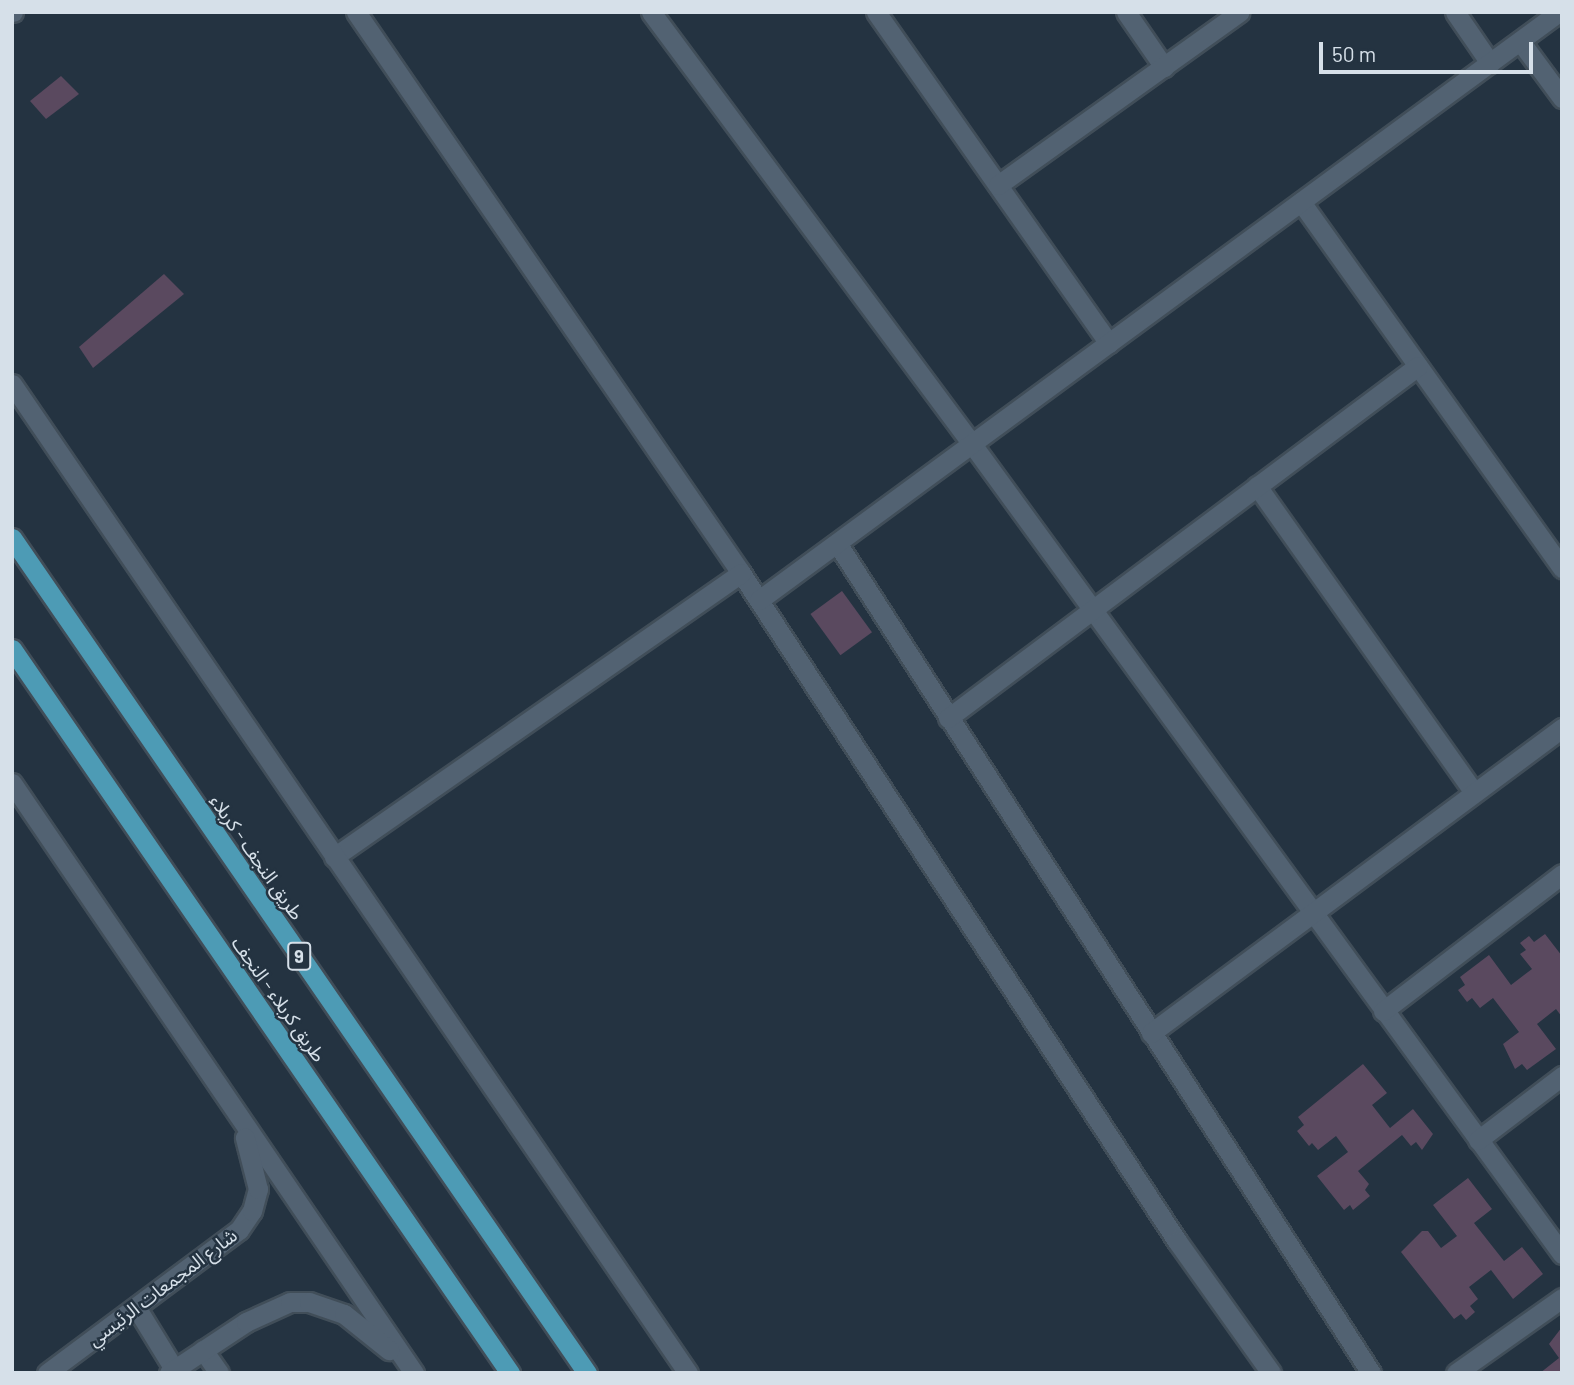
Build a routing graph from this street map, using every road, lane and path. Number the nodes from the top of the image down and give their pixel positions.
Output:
1 (356, 12) edge
2 (651, 12) edge
3 (876, 12) edge
4 (1126, 12) edge
5 (1240, 12) edge
6 (1455, 12) edge
7 (1559, 12) edge
8 (1520, 41) junction
9 (1490, 63) junction
10 (1164, 67) junction
11 (1562, 98) edge
12 (998, 185) junction
13 (1301, 202) junction
14 (1109, 343) junction
15 (1418, 366) junction
16 (12, 384) edge
17 (972, 444) junction
18 (1257, 486) junction
19 (12, 538) edge
20 (837, 543) junction
21 (1562, 568) edge
22 (741, 573) junction
23 (759, 600) junction
24 (1092, 610) junction
25 (12, 649) edge
26 (948, 718) junction
27 (1562, 728) edge
28 (12, 783) edge
29 (1474, 792) junction
30 (334, 857) junction
31 (1562, 874) edge
32 (1311, 913) junction
33 (1383, 1011) junction
34 (1152, 1032) junction
35 (209, 1072) junction
36 (1562, 1076) edge
37 (1478, 1140) junction
38 (1562, 1254) edge
39 (1562, 1298) edge
40 (136, 1307) junction
41 (203, 1350) junction
42 (172, 1371) edge
43 (47, 1373) edge
44 (219, 1373) edge
45 (411, 1373) edge
46 (510, 1373) edge
47 (587, 1373) edge
48 (688, 1373) edge
49 (1271, 1373) edge
50 (1371, 1373) edge
51 (1456, 1373) edge

1 - 22 street
2 - 17 street
3 - 12 street
4 - 10 street
5 - 10 street
6 - 9 street
7 - 8 street
8 - 9 street
8 - 11 street
9 - 13 street
10 - 12 street
12 - 14 street
13 - 14 street
13 - 15 street
14 - 17 street
15 - 18 street
15 - 21 street
16 - 30 street
17 - 20 street
17 - 24 street
18 - 24 street
18 - 29 street
19 - 47 highway, طريق النجف - کربلاء / 9
20 - 23 street
20 - 26 street
22 - 23 street
22 - 30 street
23 - 49 street
24 - 26 street
24 - 32 street
25 - 46 highway, طريق کربلاء - النجف
26 - 34 street
27 - 29 street
28 - 35 street
29 - 32 street
30 - 48 street
31 - 33 street
32 - 33 street
32 - 34 street
33 - 37 street
34 - 50 street
35 - 40 street, شارع المجمعات الرئيسي
35 - 45 street
36 - 37 street
37 - 38 street
39 - 51 street
40 - 42 street
40 - 43 street, شارع المجمعات الرئيسي
41 - 42 street
41 - 44 street
41 - 45 street

